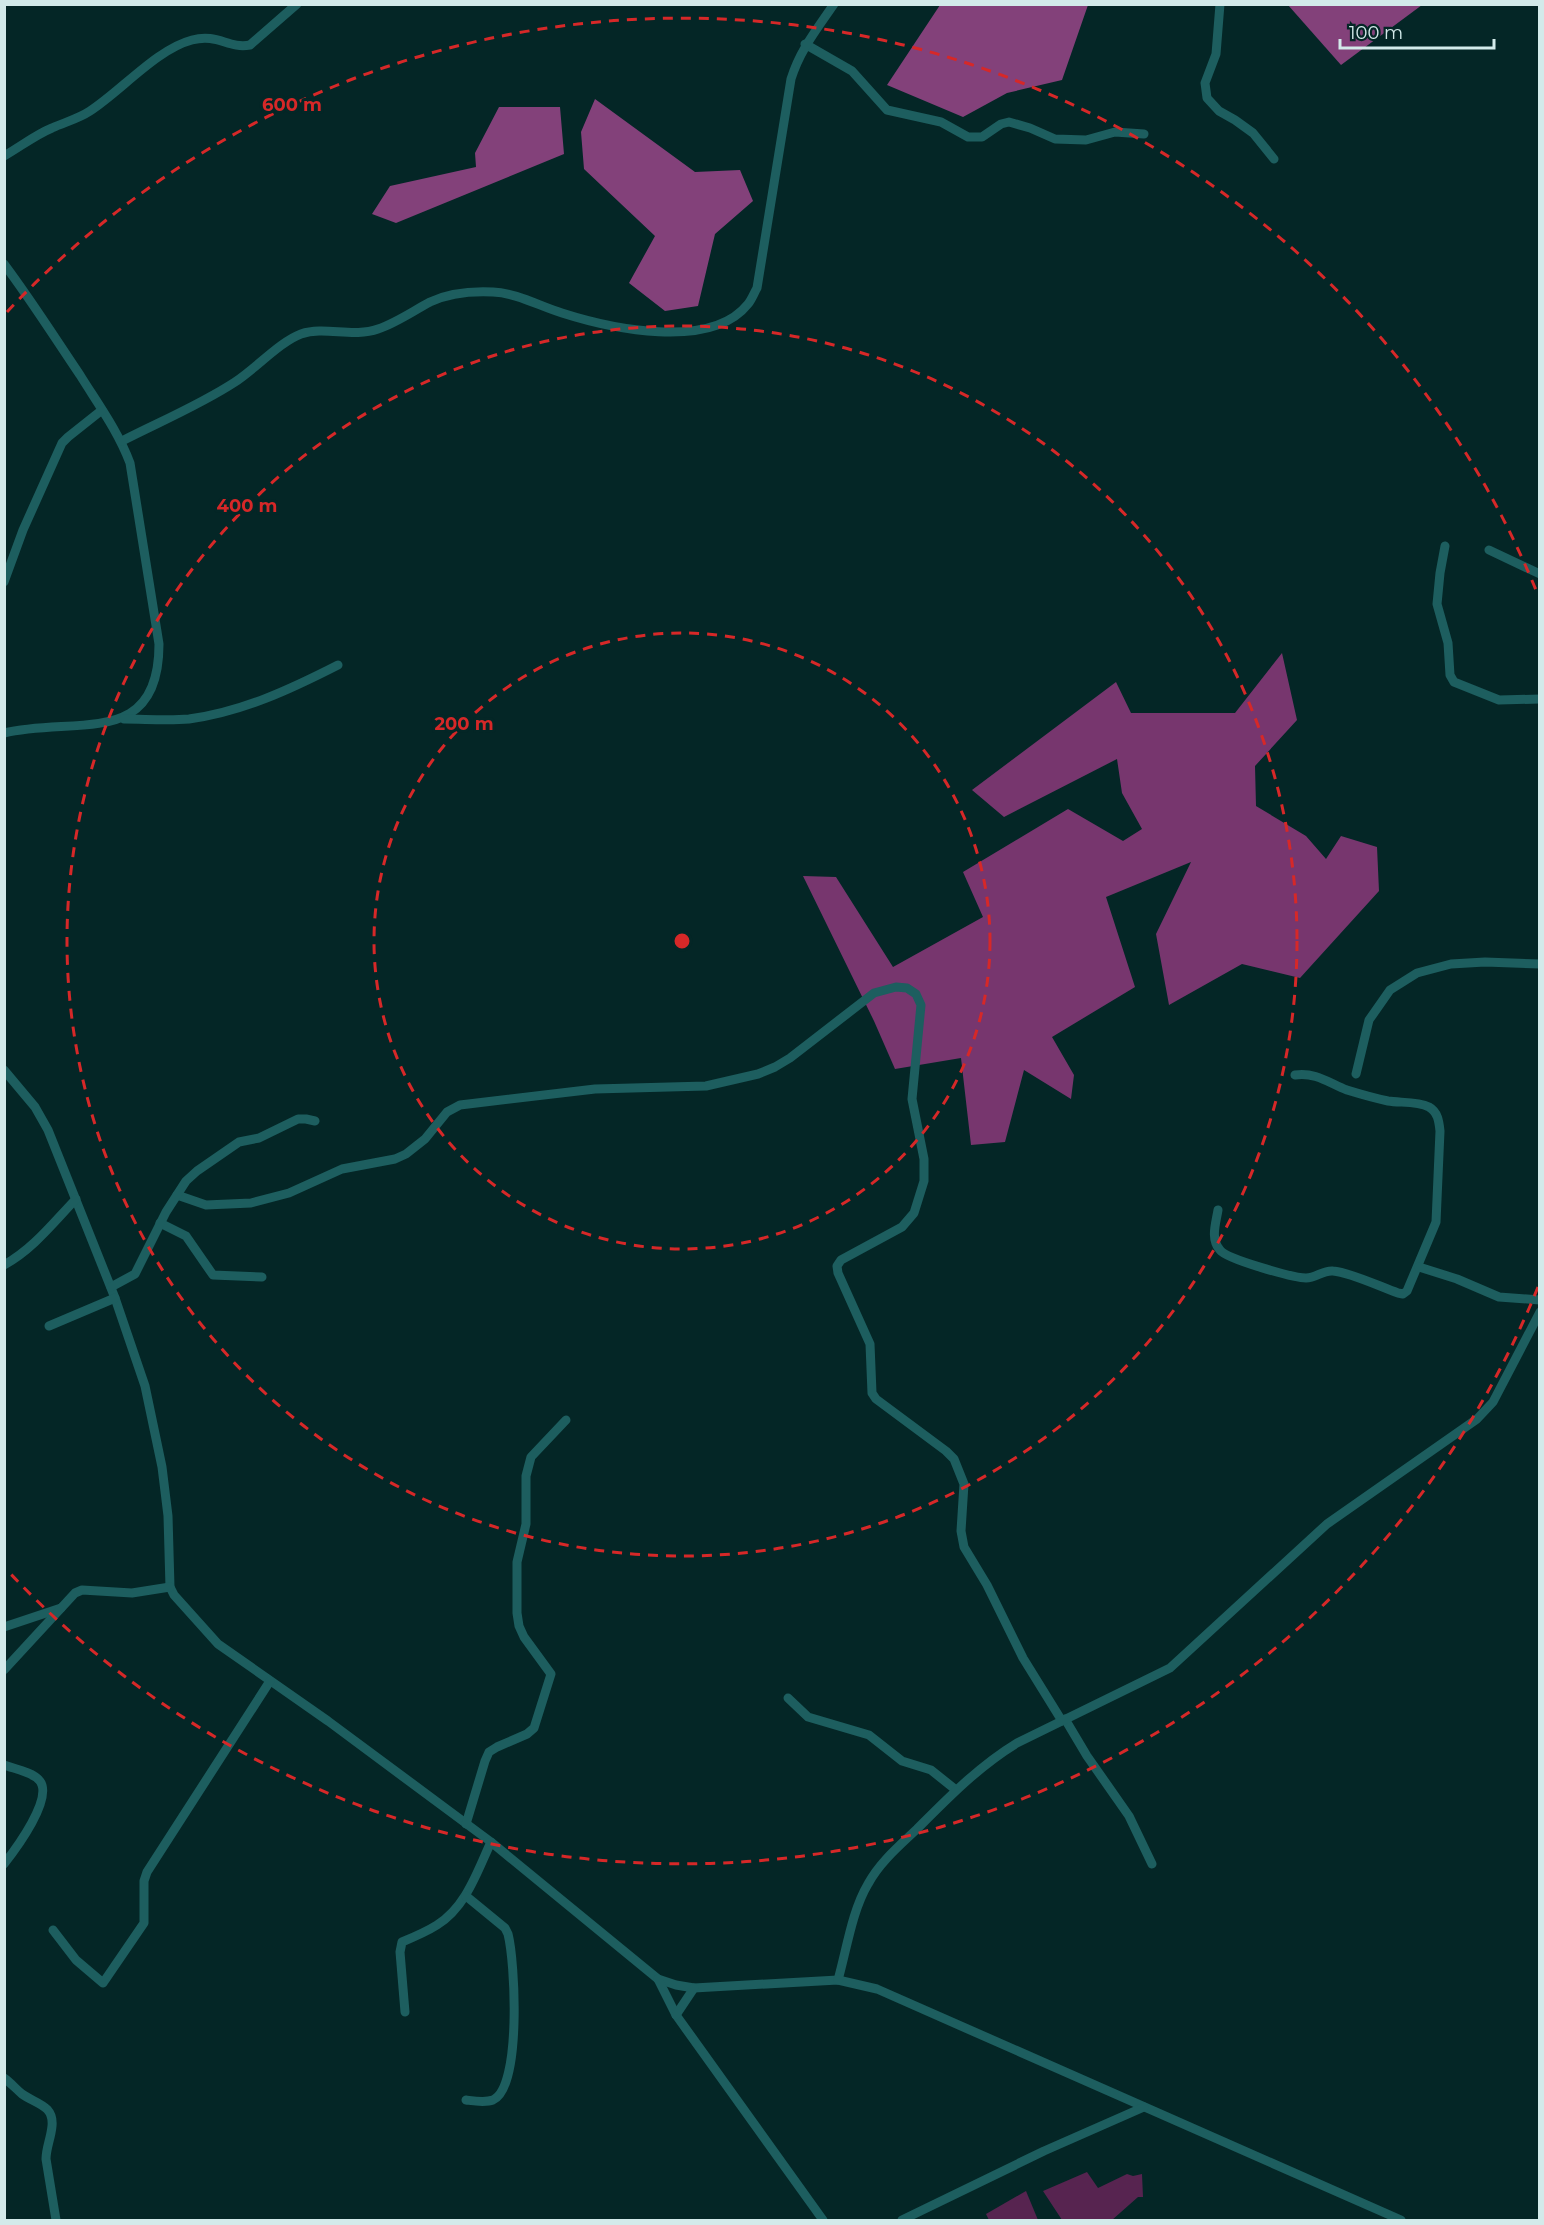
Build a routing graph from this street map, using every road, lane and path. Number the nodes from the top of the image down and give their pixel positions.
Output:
1 (297, 4) edge
2 (834, 4) edge
3 (1220, 4) edge
4 (805, 45) junction
5 (1144, 134) dead end
6 (4, 156) edge
7 (1274, 159) dead end
8 (4, 264) edge
9 (102, 410) junction
10 (122, 441) junction
11 (1445, 546) dead end
12 (1489, 550) dead end
13 (1539, 574) edge
14 (4, 582) edge
15 (338, 665) dead end
16 (1539, 699) edge
17 (122, 719) junction
18 (4, 733) edge
19 (1539, 964) edge
20 (4, 1070) edge
21 (1356, 1074) dead end
22 (1295, 1075) dead end
23 (315, 1121) dead end
24 (177, 1195) junction
25 (76, 1199) junction
26 (1218, 1210) dead end
27 (160, 1223) junction
28 (4, 1266) edge
29 (1419, 1267) junction
30 (262, 1277) dead end
31 (111, 1287) junction
32 (115, 1298) junction
33 (1539, 1300) edge
34 (1539, 1312) edge
35 (49, 1326) dead end
36 (566, 1420) dead end
37 (170, 1587) junction
38 (63, 1607) junction
39 (4, 1627) edge
40 (4, 1670) edge
41 (270, 1681) junction
42 (788, 1698) dead end
43 (1064, 1720) junction
44 (4, 1765) edge
45 (956, 1790) junction
46 (466, 1824) junction
47 (491, 1842) junction
48 (4, 1864) edge
49 (1152, 1864) dead end
50 (466, 1896) junction
51 (52, 1930) dead end
52 (658, 1979) junction
53 (838, 1980) junction
54 (694, 1988) junction
55 (405, 2012) dead end
56 (676, 2015) junction
57 (4, 2078) edge
58 (466, 2100) dead end
59 (1144, 2107) junction
60 (56, 2220) edge
61 (823, 2220) edge
62 (902, 2220) edge
63 (1401, 2220) edge

1 - 6 street
2 - 4 street
3 - 7 street
4 - 5 street
4 - 10 street
8 - 9 street
9 - 10 street
9 - 14 street
10 - 17 street
11 - 16 street
12 - 13 street
15 - 17 street
17 - 18 street
19 - 21 street
20 - 25 street
22 - 29 street
23 - 24 street
24 - 27 street
24 - 43 street
25 - 28 street
25 - 31 street
26 - 29 street
27 - 30 street
27 - 31 street
29 - 33 street
31 - 32 street
32 - 35 street
32 - 37 street
34 - 43 street
36 - 46 street
37 - 38 street
37 - 41 street
38 - 39 street
38 - 40 street
41 - 46 street
41 - 51 street
42 - 45 street
43 - 45 street
43 - 49 street
44 - 48 street
45 - 53 street
46 - 47 street
47 - 50 street
47 - 52 street
50 - 55 street
50 - 58 street
52 - 54 street
52 - 56 street
53 - 54 street
53 - 59 street
54 - 56 street
56 - 61 street
57 - 60 street
59 - 62 street
59 - 63 street

